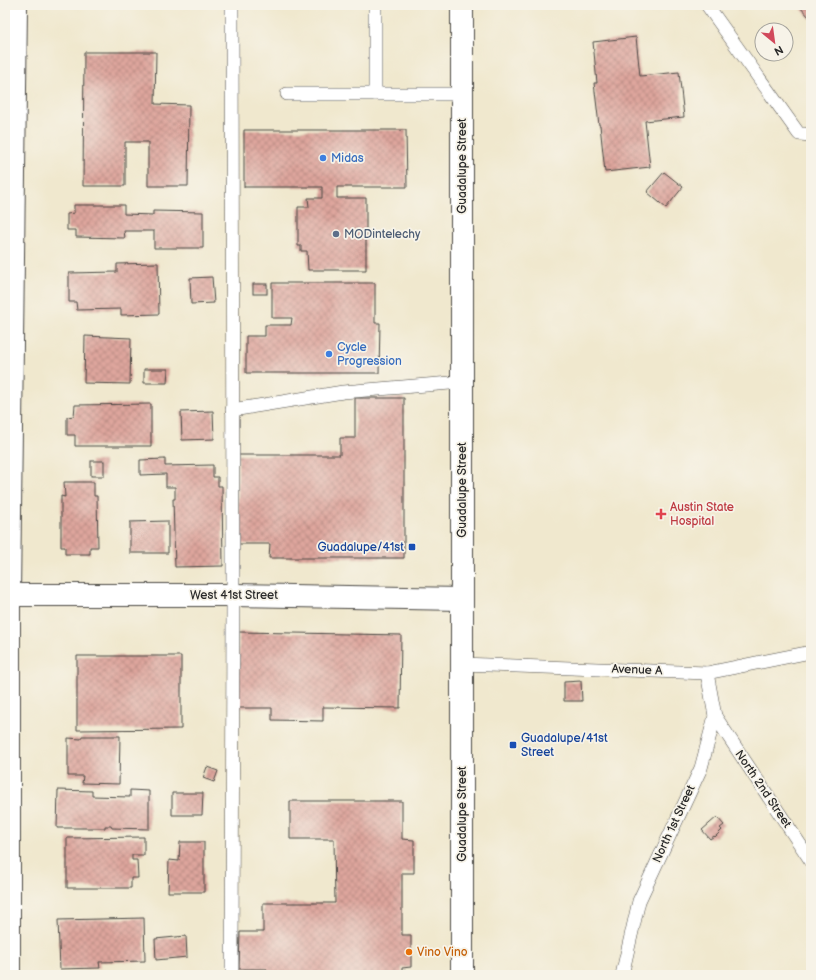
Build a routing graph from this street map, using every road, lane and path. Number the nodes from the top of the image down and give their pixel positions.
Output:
1 (16, 5) edge
2 (232, 5) edge
3 (375, 5) edge
4 (462, 5) edge
5 (707, 5) edge
6 (287, 94) dead end
7 (375, 94) junction
8 (462, 94) junction
9 (811, 135) edge
10 (462, 382) junction
11 (232, 410) junction
12 (7, 595) edge
13 (233, 595) junction
14 (462, 599) junction
15 (811, 652) edge
16 (462, 664) junction
17 (707, 673) junction
18 (715, 716) junction
19 (811, 861) edge
20 (8, 974) edge
21 (232, 975) edge
22 (462, 975) edge
23 (622, 975) edge

1 - 12 street
2 - 11 lane
3 - 7 lane
4 - 8 street, Guadalupe Street
5 - 9 lane
6 - 7 lane
7 - 8 lane
8 - 10 street, Guadalupe Street
10 - 11 lane
10 - 14 street, Guadalupe Street
11 - 13 lane
12 - 13 street, West 41st Street
12 - 20 street
13 - 14 street, West 41st Street
13 - 21 lane
14 - 16 street, Guadalupe Street
15 - 17 lane, Avenue A
16 - 17 lane, Avenue A
16 - 22 street, Guadalupe Street
17 - 18 lane, North 1st Street
18 - 19 lane, North 2nd Street
18 - 23 lane, North 1st Street

